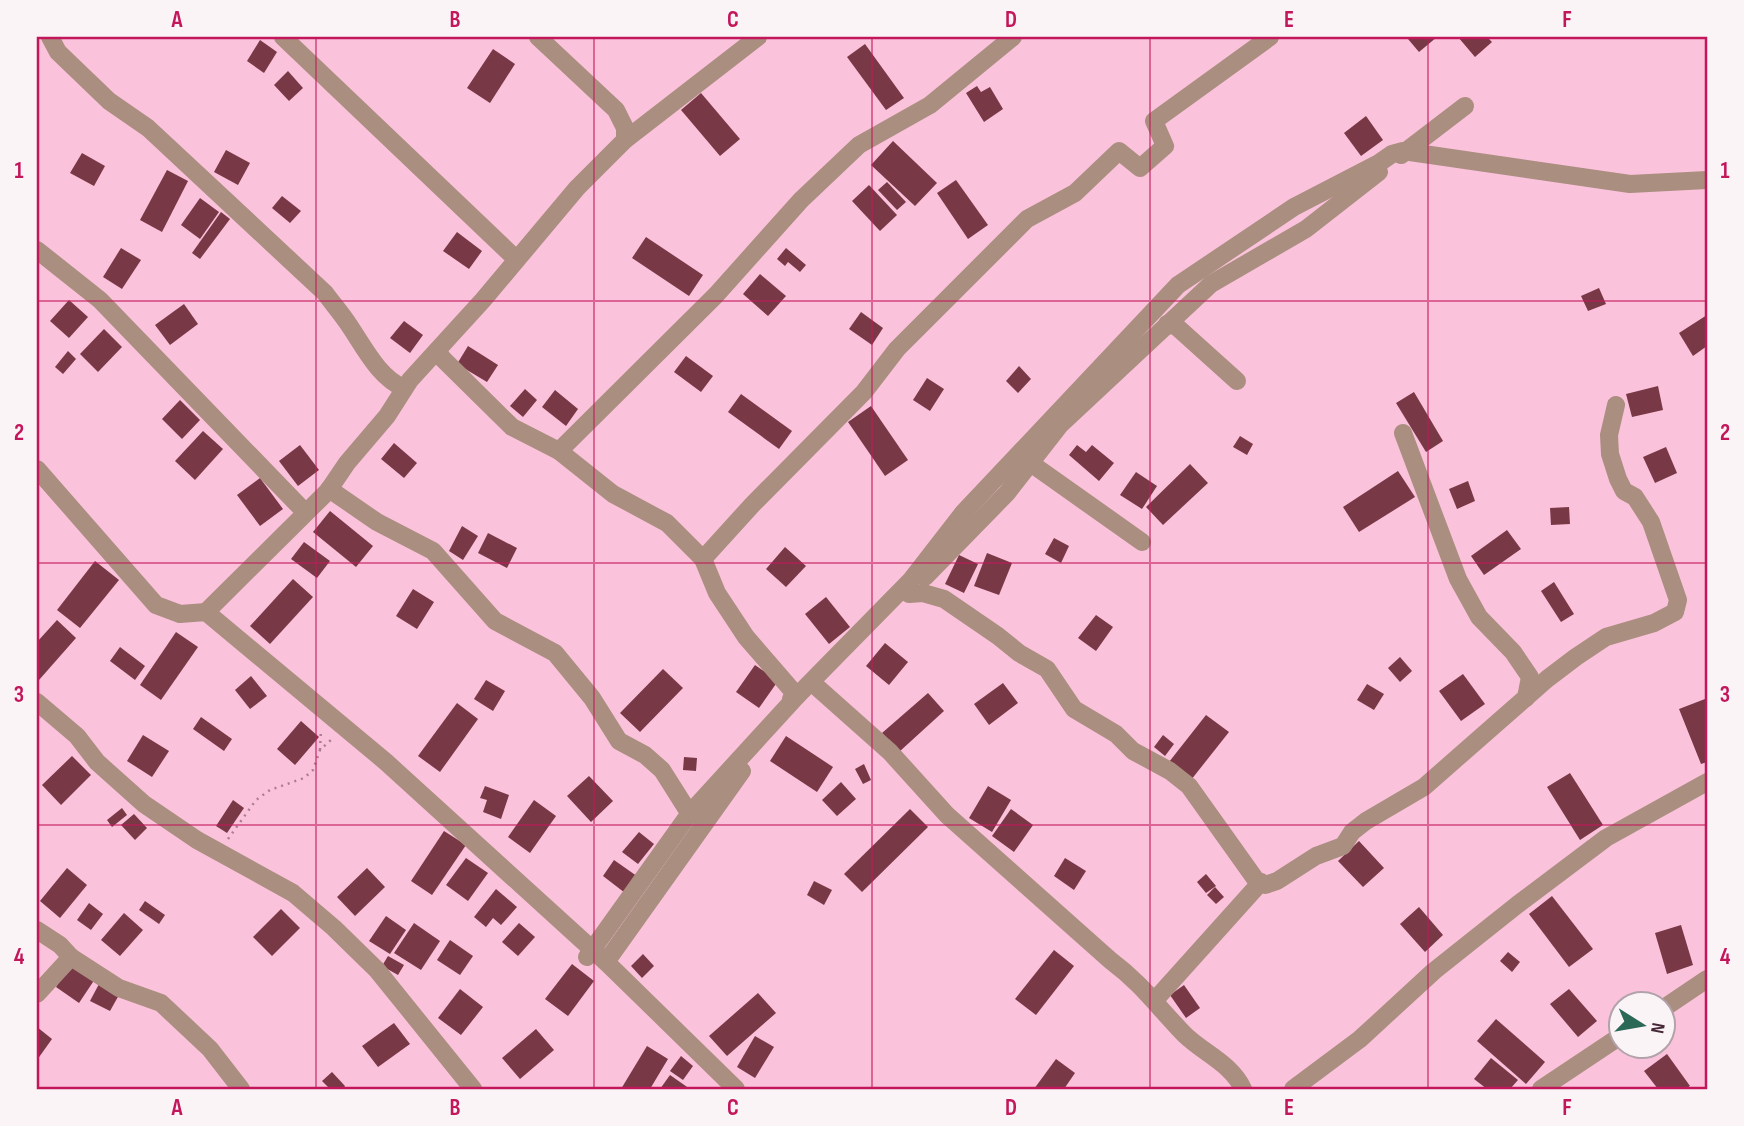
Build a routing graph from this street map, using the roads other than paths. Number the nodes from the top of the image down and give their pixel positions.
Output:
1 (50, 37) edge
2 (283, 37) edge
3 (538, 37) edge
4 (757, 37) edge
5 (1013, 37) edge
6 (1270, 37) edge
7 (1465, 106) dead end
8 (625, 140) junction
9 (1707, 180) edge
10 (37, 250) edge
11 (516, 259) junction
12 (1167, 324) junction
13 (437, 351) junction
14 (1237, 381) dead end
15 (404, 388) junction
16 (1616, 405) dead end
17 (1403, 433) dead end
18 (559, 451) junction
19 (1018, 454) junction
20 (37, 470) edge
21 (329, 489) junction
22 (305, 512) junction
23 (1142, 542) dead end
24 (703, 559) junction
25 (909, 594) junction
26 (206, 612) junction
27 (818, 688) junction
28 (1526, 698) junction
29 (793, 701) junction
30 (37, 702) edge
31 (1707, 782) edge
32 (706, 821) junction
33 (1261, 883) junction
34 (37, 930) edge
35 (71, 957) junction
36 (587, 957) dead end
37 (606, 962) junction
38 (1707, 979) edge
39 (37, 994) edge
40 (1678, 999) edge
41 (1155, 1000) junction
42 (1608, 1044) edge
43 (240, 1089) edge
44 (473, 1089) edge
45 (736, 1089) edge
46 (1243, 1089) edge
47 (1293, 1089) edge
48 (1541, 1089) edge

1 - 15 street
2 - 11 street
3 - 8 street
4 - 8 street
5 - 18 street
6 - 24 street
7 - 12 street
8 - 11 street
9 - 19 street
10 - 22 street
11 - 13 street
12 - 14 street
12 - 25 street
13 - 15 street
13 - 18 street
15 - 21 street
16 - 28 street
17 - 28 street
18 - 24 street
19 - 23 street
19 - 29 street
20 - 26 street
21 - 22 street
21 - 32 street
22 - 26 street
24 - 29 street
25 - 27 street
25 - 33 street
26 - 37 street
27 - 29 street
27 - 41 street
28 - 33 street
29 - 32 street
29 - 36 street
30 - 44 street
31 - 47 street
32 - 37 street
33 - 41 street
34 - 35 street
35 - 39 street
35 - 43 street
37 - 45 street
38 - 40 street
41 - 46 street
42 - 48 street

